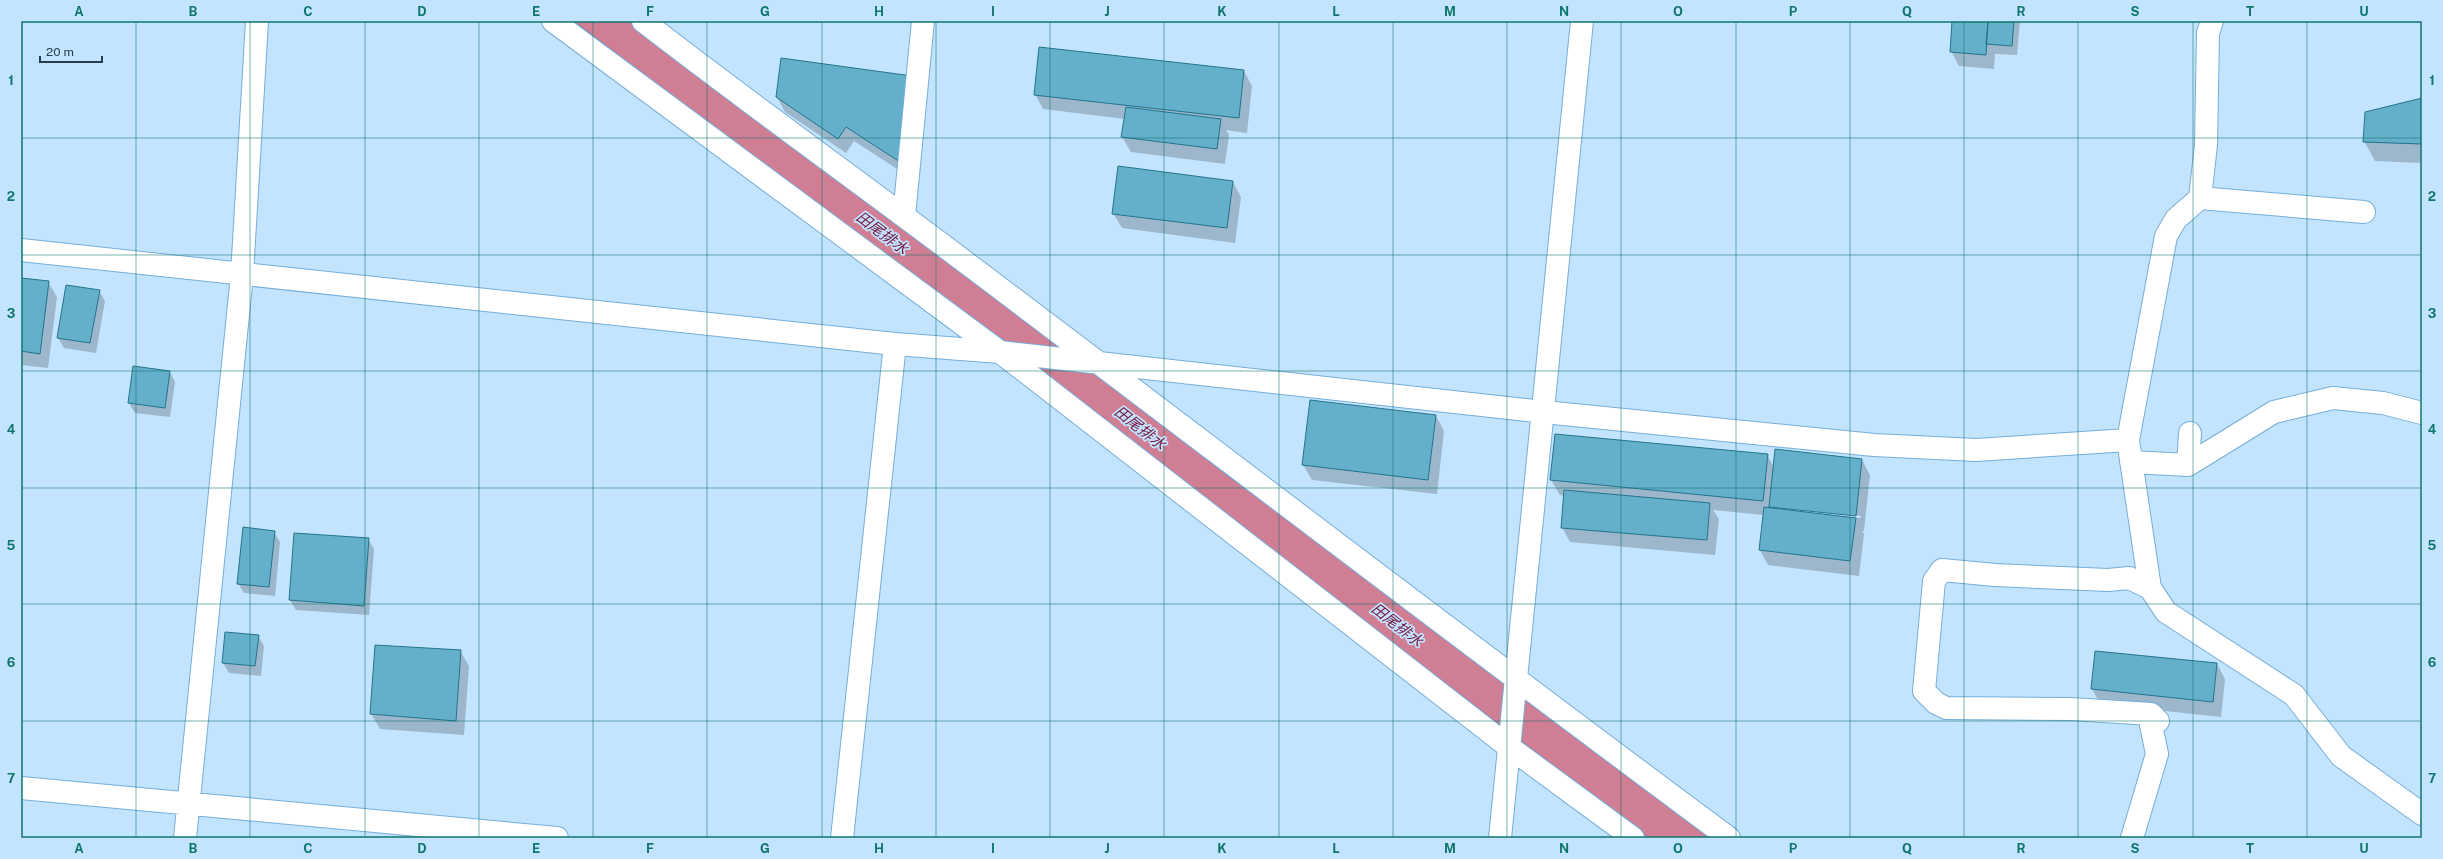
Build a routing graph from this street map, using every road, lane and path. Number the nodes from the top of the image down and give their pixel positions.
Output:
1 (257, 21) edge
2 (553, 21) edge
3 (643, 21) edge
4 (923, 21) edge
5 (1582, 21) edge
6 (2212, 21) edge
7 (2200, 198) junction
8 (2364, 212) dead end
9 (904, 216) junction
10 (21, 250) edge
11 (242, 275) junction
12 (895, 344) junction
13 (1000, 352) junction
14 (1100, 364) junction
15 (1544, 412) junction
16 (2422, 413) edge
17 (2190, 432) dead end
18 (2128, 440) junction
19 (2131, 462) junction
20 (2188, 465) junction
21 (2150, 588) junction
22 (1516, 681) junction
23 (1509, 747) junction
24 (21, 788) edge
25 (188, 805) junction
26 (2422, 814) edge
27 (185, 838) edge
28 (557, 838) edge
29 (842, 838) edge
30 (1500, 838) edge
31 (1633, 838) edge
32 (1729, 838) edge
33 (2132, 838) edge

1 - 11 street
2 - 13 street
3 - 9 street
4 - 9 street
5 - 15 street
6 - 7 street
7 - 8 street
7 - 18 street
9 - 14 street
10 - 11 street
11 - 12 street
11 - 25 street
12 - 13 street
12 - 29 street
13 - 14 street
13 - 23 street
14 - 15 street
14 - 22 street
15 - 18 street
15 - 22 street
16 - 20 street
17 - 20 street
18 - 19 street
19 - 20 street
19 - 21 street
21 - 26 street
21 - 33 street
22 - 23 street
22 - 32 street
23 - 30 street
23 - 31 street
24 - 25 street
25 - 27 street
25 - 28 street

